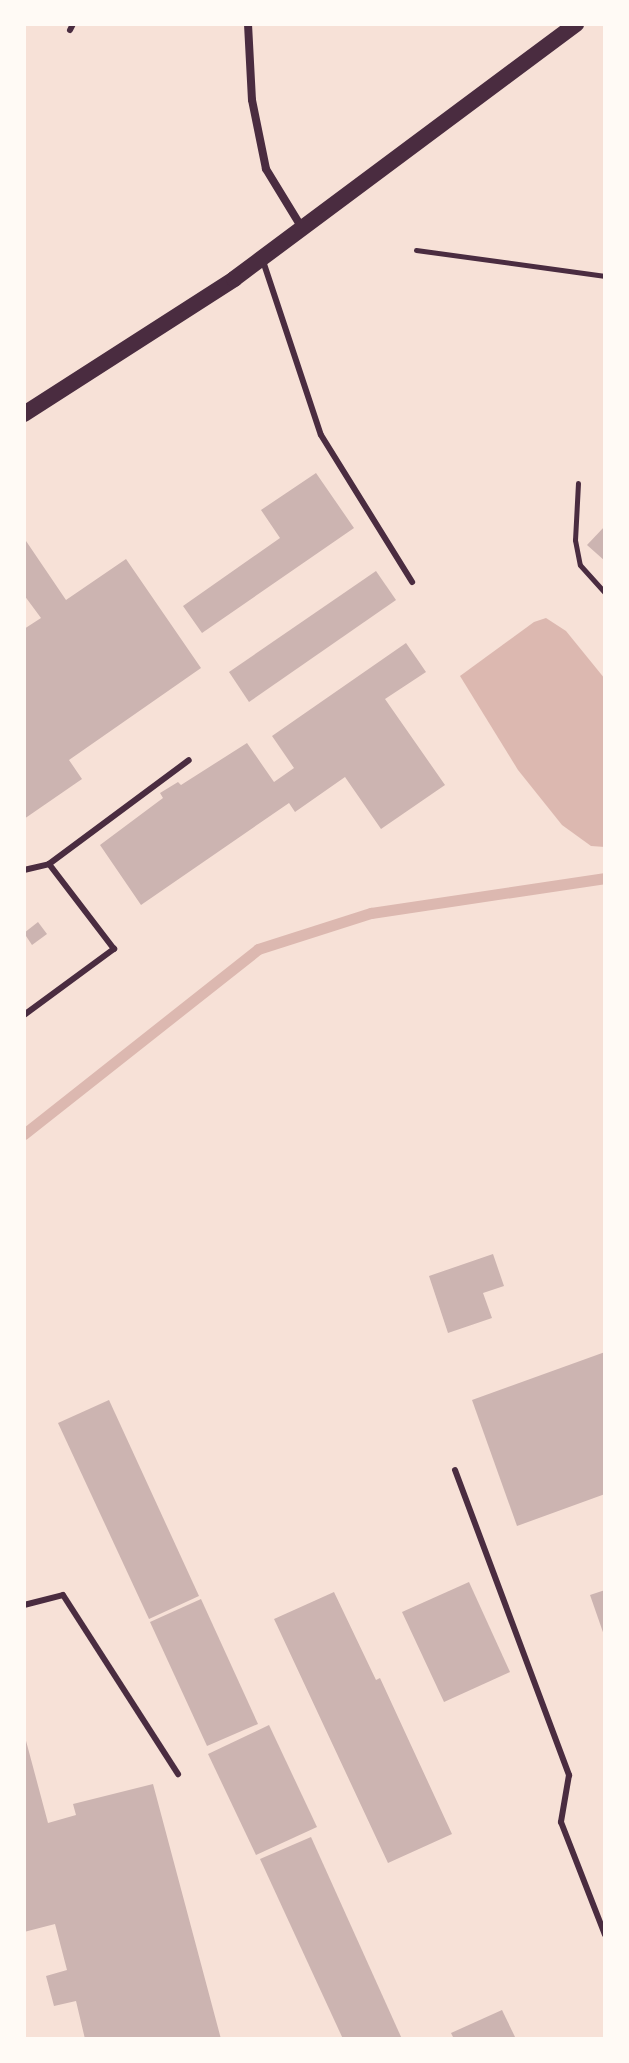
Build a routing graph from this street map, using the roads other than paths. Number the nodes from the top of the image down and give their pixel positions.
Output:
1 (248, 24) edge
2 (576, 24) edge
3 (302, 228) junction
4 (261, 258) junction
5 (24, 414) edge
6 (412, 582) dead end
7 (189, 760) dead end
8 (49, 864) junction
9 (24, 870) edge
10 (24, 1002) edge
11 (27, 1013) edge
12 (455, 1470) dead end
13 (24, 1605) edge
14 (178, 1774) dead end
15 (605, 1935) edge

1 - 3 street
2 - 3 main road
3 - 4 main road
4 - 5 main road
4 - 6 lane
7 - 8 lane
8 - 9 lane
8 - 11 lane
10 - 11 lane
12 - 15 lane
13 - 14 lane

